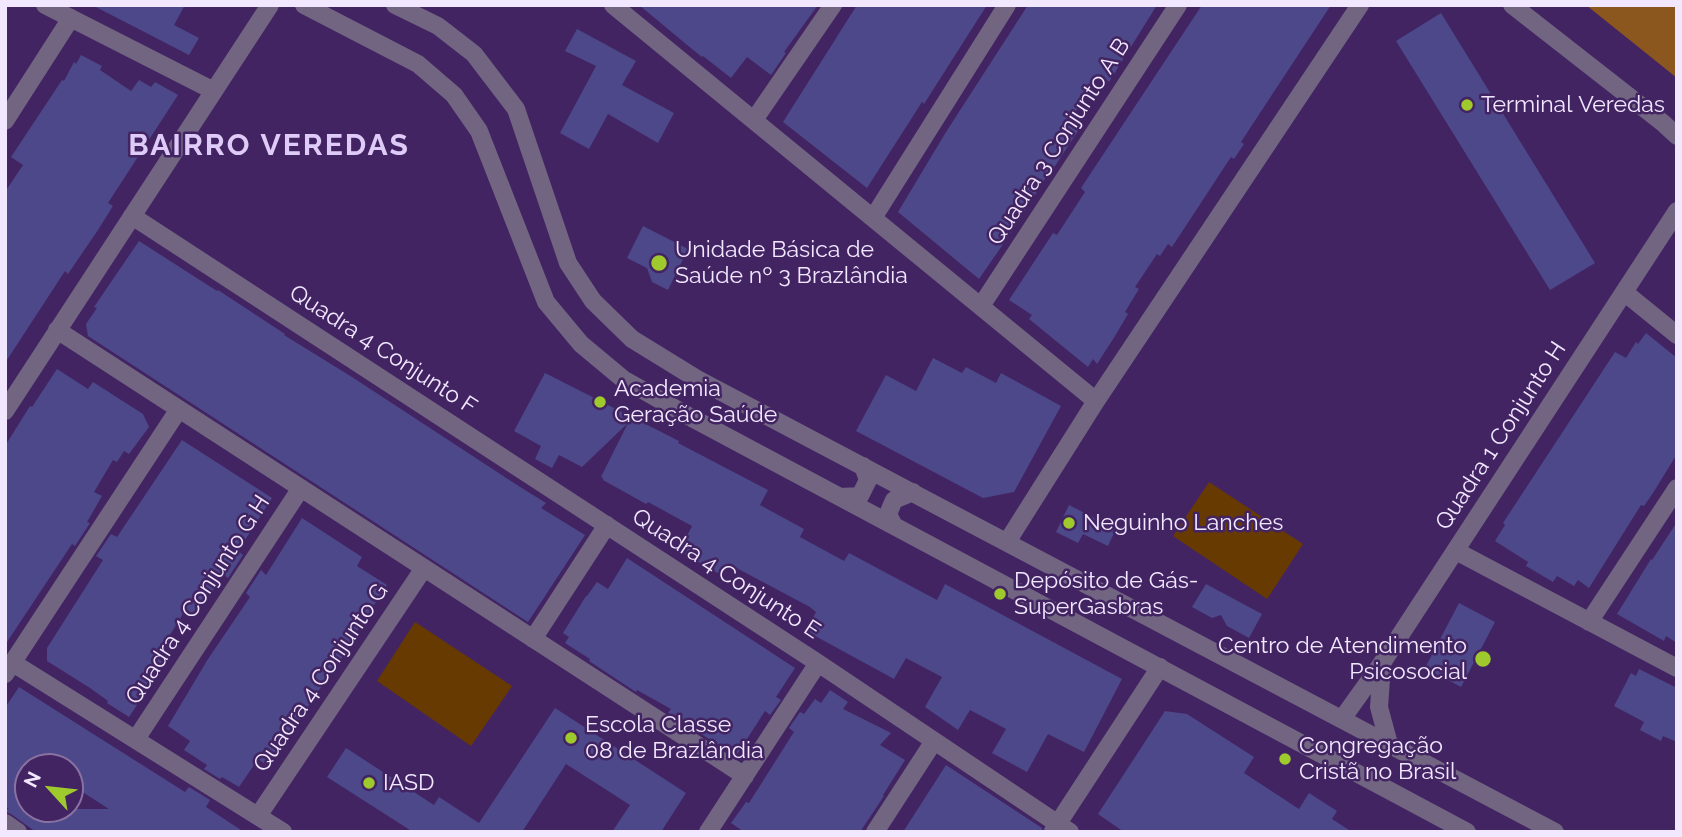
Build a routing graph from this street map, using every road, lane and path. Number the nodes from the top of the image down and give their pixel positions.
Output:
1 (45, 5) edge
2 (270, 5) edge
3 (304, 5) edge
4 (394, 5) edge
5 (613, 5) edge
6 (833, 5) edge
7 (1007, 5) edge
8 (1178, 5) edge
9 (1360, 5) edge
10 (1512, 5) edge
11 (71, 18) junction
12 (214, 91) junction
13 (754, 120) junction
14 (5, 121) edge
15 (1677, 136) edge
16 (1677, 211) edge
17 (132, 215) junction
18 (873, 218) junction
19 (1624, 292) junction
20 (981, 306) junction
21 (57, 330) junction
22 (1677, 335) edge
23 (1096, 401) junction
24 (179, 409) junction
25 (5, 411) edge
26 (863, 466) junction
27 (301, 488) junction
28 (1677, 488) edge
29 (912, 492) junction
30 (840, 498) junction
31 (607, 525) junction
32 (894, 526) junction
33 (1007, 542) junction
34 (1456, 551) junction
35 (424, 568) junction
36 (1589, 622) junction
37 (533, 639) junction
38 (818, 663) junction
39 (1382, 663) junction
40 (1160, 667) junction
41 (9, 668) edge
42 (1677, 668) edge
43 (1342, 719) junction
44 (136, 739) junction
45 (934, 741) junction
46 (1389, 744) junction
47 (745, 776) junction
48 (258, 816) junction
49 (5, 823) edge
50 (1060, 829) edge
51 (18, 832) edge
52 (283, 832) edge
53 (708, 832) edge
54 (875, 832) edge
55 (1467, 832) edge
56 (1555, 832) edge

1 - 11 street
2 - 12 street
3 - 30 street
4 - 26 street
5 - 13 street
6 - 13 street
7 - 18 street
8 - 20 street, Quadra 3 Conjunto A B
9 - 23 street
10 - 15 street
11 - 12 street
11 - 14 street
12 - 17 street
13 - 18 street
16 - 19 street, Quadra 1 Conjunto H
17 - 21 street
17 - 31 street, Quadra 4 Conjunto F
18 - 20 street
19 - 22 street
19 - 34 street, Quadra 1 Conjunto H
20 - 23 street
21 - 24 street
21 - 25 street
23 - 33 street
24 - 27 street
24 - 41 street
26 - 29 street
26 - 30 street
27 - 35 street
27 - 44 street, Quadra 4 Conjunto G H
28 - 36 street
29 - 32 street
29 - 33 street
30 - 32 street
31 - 37 street
31 - 38 street, Quadra 4 Conjunto E
32 - 40 street
33 - 43 street
34 - 36 street, Quadra 1 Conjunto H
34 - 39 street
35 - 37 street
35 - 48 street, Quadra 4 Conjunto G
36 - 42 street, Quadra 1 Conjunto H
37 - 47 street
38 - 45 street, Quadra 4 Conjunto E
38 - 47 street
39 - 43 street
39 - 46 street
40 - 50 street
40 - 55 street
41 - 44 street
43 - 46 street
44 - 48 street
45 - 50 street, Quadra 4 Conjunto E
45 - 54 street
46 - 56 street
47 - 53 street
48 - 52 street
49 - 51 street

